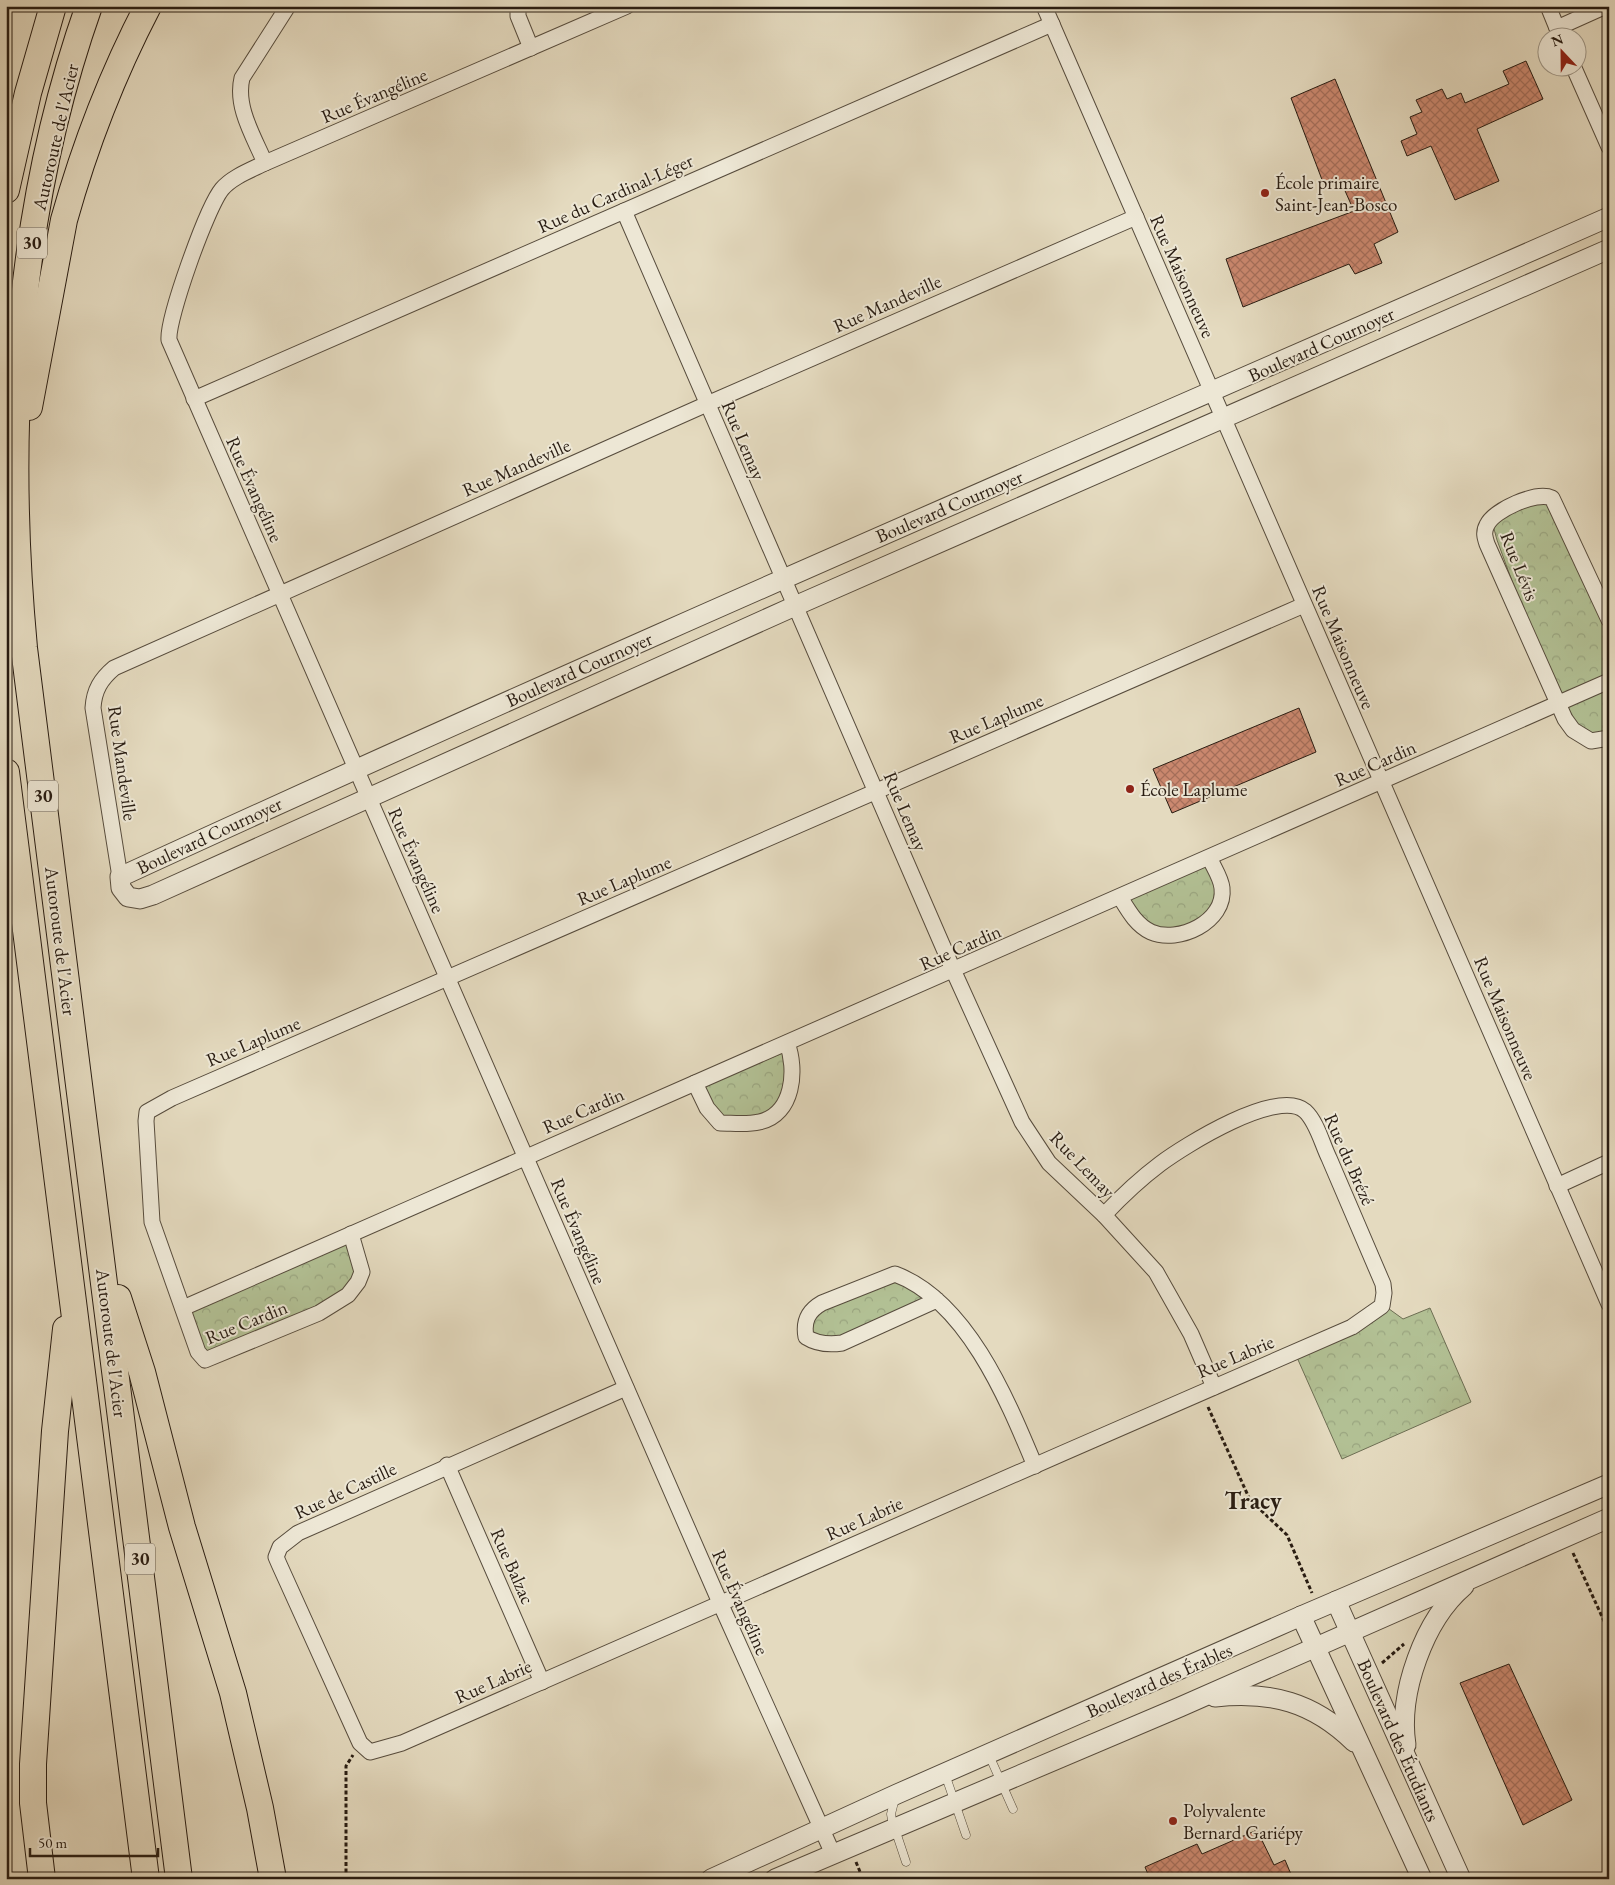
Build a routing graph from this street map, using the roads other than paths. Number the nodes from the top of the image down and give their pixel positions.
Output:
1 (53, 6) edge
2 (89, 6) edge
3 (148, 6) edge
4 (288, 6) edge
5 (518, 6) edge
6 (627, 6) edge
7 (1044, 6) edge
8 (1548, 6) edge
9 (1606, 6) edge
10 (606, 10) edge
11 (1052, 24) junction
12 (1557, 28) edge
13 (1568, 28) edge
14 (531, 48) junction
15 (1578, 78) edge
16 (1609, 147) edge
17 (265, 163) junction
18 (6, 190) edge
19 (624, 211) junction
20 (1136, 217) junction
21 (1609, 217) edge
22 (1609, 249) edge
23 (1212, 392) junction
24 (194, 399) junction
25 (707, 404) junction
26 (1223, 418) junction
27 (14, 486) junction
28 (783, 578) junction
29 (279, 595) junction
30 (1304, 605) junction
31 (795, 606) junction
32 (1609, 620) edge
33 (1609, 682) edge
34 (1558, 704) junction
35 (1609, 738) edge
36 (355, 769) junction
37 (6, 772) edge
38 (1381, 782) junction
39 (875, 791) junction
40 (368, 799) junction
41 (1210, 859) junction
42 (120, 877) junction
43 (1120, 897) junction
44 (954, 972) junction
45 (447, 979) junction
46 (787, 1043) junction
47 (695, 1083) junction
48 (525, 1157) junction
49 (1609, 1162) edge
50 (1557, 1186) junction
51 (1104, 1215) junction
52 (351, 1234) junction
53 (99, 1240) junction
54 (71, 1281) junction
55 (937, 1300) junction
56 (1609, 1304) edge
57 (1382, 1306) joint
58 (183, 1308) junction
59 (1214, 1387) junction
60 (626, 1388) junction
61 (447, 1466) junction
62 (1034, 1466) junction
63 (1609, 1484) edge
64 (1609, 1518) edge
65 (1479, 1575) junction
66 (1336, 1602) junction
67 (720, 1605) junction
68 (1301, 1616) junction
69 (1350, 1632) junction
70 (1315, 1646) junction
71 (542, 1682) junction
72 (1180, 1707) junction
73 (356, 1748) joint
74 (1361, 1748) junction
75 (989, 1755) junction
76 (1409, 1761) junction
77 (945, 1774) junction
78 (1001, 1782) junction
79 (897, 1794) junction
80 (956, 1801) junction
81 (1013, 1810) dead end
82 (894, 1827) junction
83 (822, 1830) junction
84 (966, 1835) dead end
85 (833, 1854) junction
86 (906, 1862) dead end
87 (42, 1879) edge
88 (146, 1879) edge
89 (180, 1879) edge
90 (273, 1879) edge
91 (711, 1879) edge
92 (775, 1879) edge
93 (1422, 1879) edge
94 (1461, 1879) edge

1 - 18 highway, Autoroute de l'Acier
2 - 27 highway, Autoroute de l'Acier / 30
3 - 27 highway
4 - 17 street
5 - 14 street
6 - 10 street, Rue Évangéline
7 - 11 street, Rue Maisonneuve
8 - 12 street
9 - 13 street
10 - 14 street, Rue Évangéline
11 - 19 street, Rue du Cardinal-Léger
11 - 20 street, Rue Maisonneuve
14 - 17 street, Rue Évangéline
15 - 16 street
17 - 24 street, Rue Évangéline
19 - 24 street, Rue du Cardinal-Léger
19 - 25 street, Rue Lemay
20 - 23 street, Rue Maisonneuve
20 - 25 street, Rue Mandeville
21 - 23 street, Boulevard Cournoyer
22 - 26 street, Boulevard Cournoyer
23 - 26 street, Rue Maisonneuve
23 - 28 street, Boulevard Cournoyer
24 - 29 street, Rue Évangéline
25 - 28 street, Rue Lemay
25 - 29 street, Rue Mandeville
26 - 30 street, Rue Maisonneuve
26 - 31 street, Boulevard Cournoyer
27 - 53 highway, Autoroute de l'Acier / 30
28 - 31 street, Rue Lemay
28 - 36 street, Boulevard Cournoyer
29 - 36 street, Rue Évangéline
29 - 42 street, Rue Mandeville
30 - 38 street, Rue Maisonneuve
30 - 39 street, Rue Laplume
31 - 39 street, Rue Lemay
31 - 40 street, Boulevard Cournoyer
32 - 34 street, Rue Lévis
33 - 34 street, Rue Cardin
34 - 35 street
34 - 38 street, Rue Cardin
36 - 40 street, Rue Évangéline
36 - 42 street, Boulevard Cournoyer
37 - 54 highway, Autoroute de l'Acier / 30
38 - 41 street, Rue Cardin
38 - 50 street, Rue Maisonneuve
39 - 44 street, Rue Lemay
39 - 45 street, Rue Laplume
40 - 42 street, Boulevard Cournoyer
40 - 45 street, Rue Évangéline
41 - 43 street, Rue Cardin
41 - 43 street
43 - 44 street, Rue Cardin
44 - 46 street, Rue Cardin
44 - 51 street, Rue Lemay
45 - 48 street, Rue Évangéline
45 - 58 street, Rue Laplume
46 - 47 street, Rue Cardin
46 - 47 street
47 - 48 street, Rue Cardin
48 - 52 street, Rue Cardin
48 - 60 street, Rue Évangéline
49 - 50 street
50 - 56 street, Rue Maisonneuve
51 - 57 street, Rue du Brézé
51 - 59 street, Rue Lemay
52 - 58 street, Rue Cardin
52 - 58 street, Rue Cardin
53 - 89 highway, Autoroute de l'Acier / 30
53 - 90 highway
54 - 87 highway
54 - 88 highway, Autoroute de l'Acier / 30
55 - 55 street
55 - 62 street
57 - 59 street, Rue Labrie
59 - 62 street, Rue Labrie
60 - 61 street, Rue de Castille
60 - 67 street, Rue Évangéline
61 - 71 street, Rue Balzac
61 - 73 street, Rue de Castille
62 - 67 street, Rue Labrie
63 - 66 street, Boulevard des Érables
64 - 65 street, Boulevard des Érables
65 - 69 street, Boulevard des Érables
65 - 76 street
66 - 68 street, Boulevard des Érables
66 - 69 street, Boulevard des Étudiants
67 - 71 street, Rue Labrie
67 - 83 street, Rue Évangéline
68 - 70 street, Boulevard des Étudiants
68 - 75 street, Boulevard des Érables
69 - 70 street, Boulevard des Érables
69 - 76 street, Boulevard des Étudiants
70 - 72 street, Boulevard des Érables
70 - 74 street, Boulevard des Étudiants
71 - 73 street, Rue Labrie
72 - 74 street
72 - 78 street, Boulevard des Érables
74 - 93 street, Boulevard des Étudiants
75 - 77 street, Boulevard des Érables
75 - 78 lane
76 - 94 street, Boulevard des Étudiants
77 - 79 street, Boulevard des Érables
77 - 80 lane
78 - 80 street, Boulevard des Érables
78 - 81 lane
79 - 82 lane
79 - 83 street, Boulevard des Érables
80 - 82 street, Boulevard des Érables
80 - 84 lane
82 - 85 street, Boulevard des Érables
82 - 86 lane
83 - 85 street, Rue Évangéline
83 - 91 street, Boulevard des Érables
85 - 92 street, Boulevard des Érables

